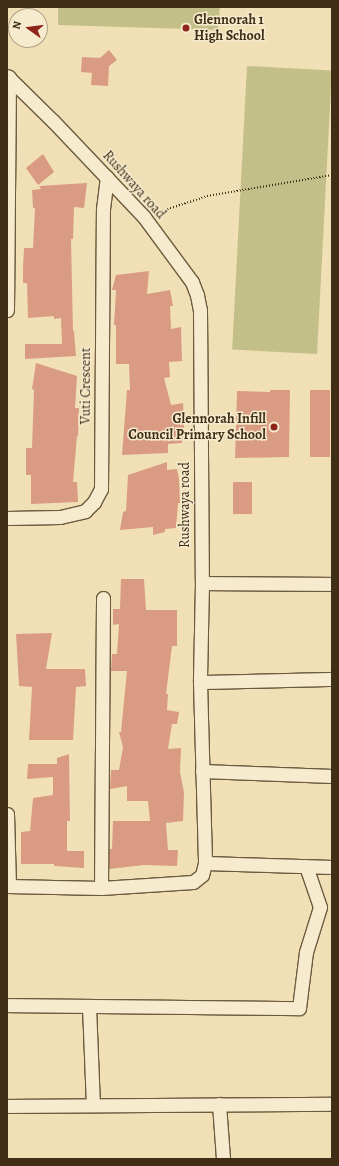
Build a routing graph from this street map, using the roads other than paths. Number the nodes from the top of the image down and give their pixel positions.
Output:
1 (8, 76) edge
2 (107, 178) junction
3 (7, 310) edge
4 (7, 518) edge
5 (202, 583) junction
6 (332, 584) edge
7 (102, 598) dead end
8 (332, 679) edge
9 (200, 682) junction
10 (202, 772) junction
11 (332, 776) edge
12 (7, 814) edge
13 (205, 863) junction
14 (306, 866) junction
15 (332, 867) edge
16 (8, 886) edge
17 (100, 888) junction
18 (326, 908) edge
19 (7, 1005) edge
20 (89, 1006) junction
21 (219, 1104) junction
22 (332, 1104) edge
23 (93, 1105) junction
24 (7, 1106) edge
25 (223, 1159) edge

1 - 2 street, Rushwaya road
1 - 3 street
2 - 4 street, Vuti Crescent
2 - 5 street, Rushwaya road
5 - 6 street
5 - 9 street, Rushwaya road
7 - 17 street
8 - 9 street
9 - 10 street, Rushwaya road
10 - 11 street
10 - 13 street, Rushwaya road
12 - 16 street
13 - 14 street
13 - 17 street
14 - 15 street
14 - 18 street
16 - 17 street
18 - 20 street
19 - 20 street
20 - 23 street
21 - 22 street
21 - 23 street
21 - 25 street
23 - 24 street

